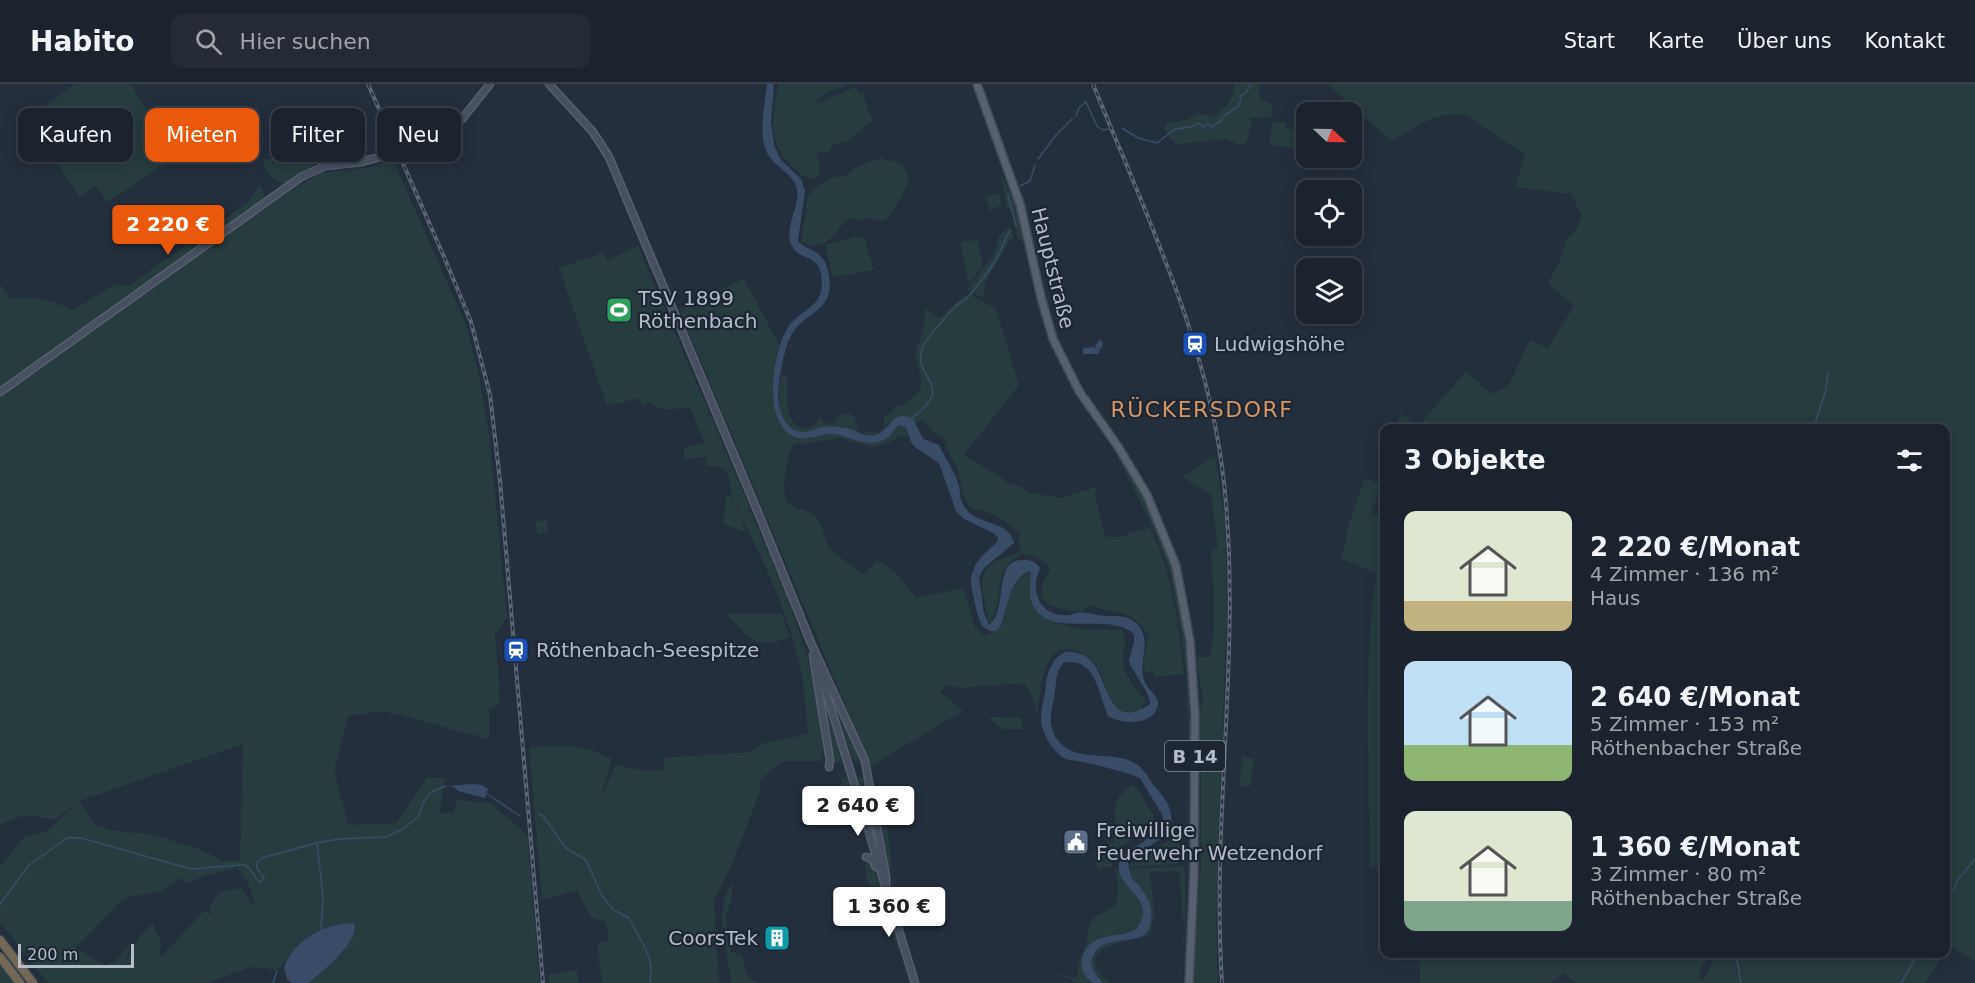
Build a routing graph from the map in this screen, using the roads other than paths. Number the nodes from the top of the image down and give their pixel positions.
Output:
1 (490, 84) edge
2 (548, 84) edge
3 (977, 84) edge
4 (0, 392) edge
5 (811, 643) junction
6 (829, 767) dead end
7 (866, 857) dead end
8 (886, 886) junction
9 (0, 940) edge
10 (0, 957) edge
11 (20, 983) edge
12 (33, 983) edge
13 (915, 983) edge
14 (1189, 983) edge

1 - 4 main road, bridge
2 - 5 main road
3 - 14 main road, Hauptstraße / B 14
5 - 6 main road
5 - 8 main road
5 - 8 main road
7 - 8 main road
8 - 13 main road
9 - 12 highway
10 - 11 highway

